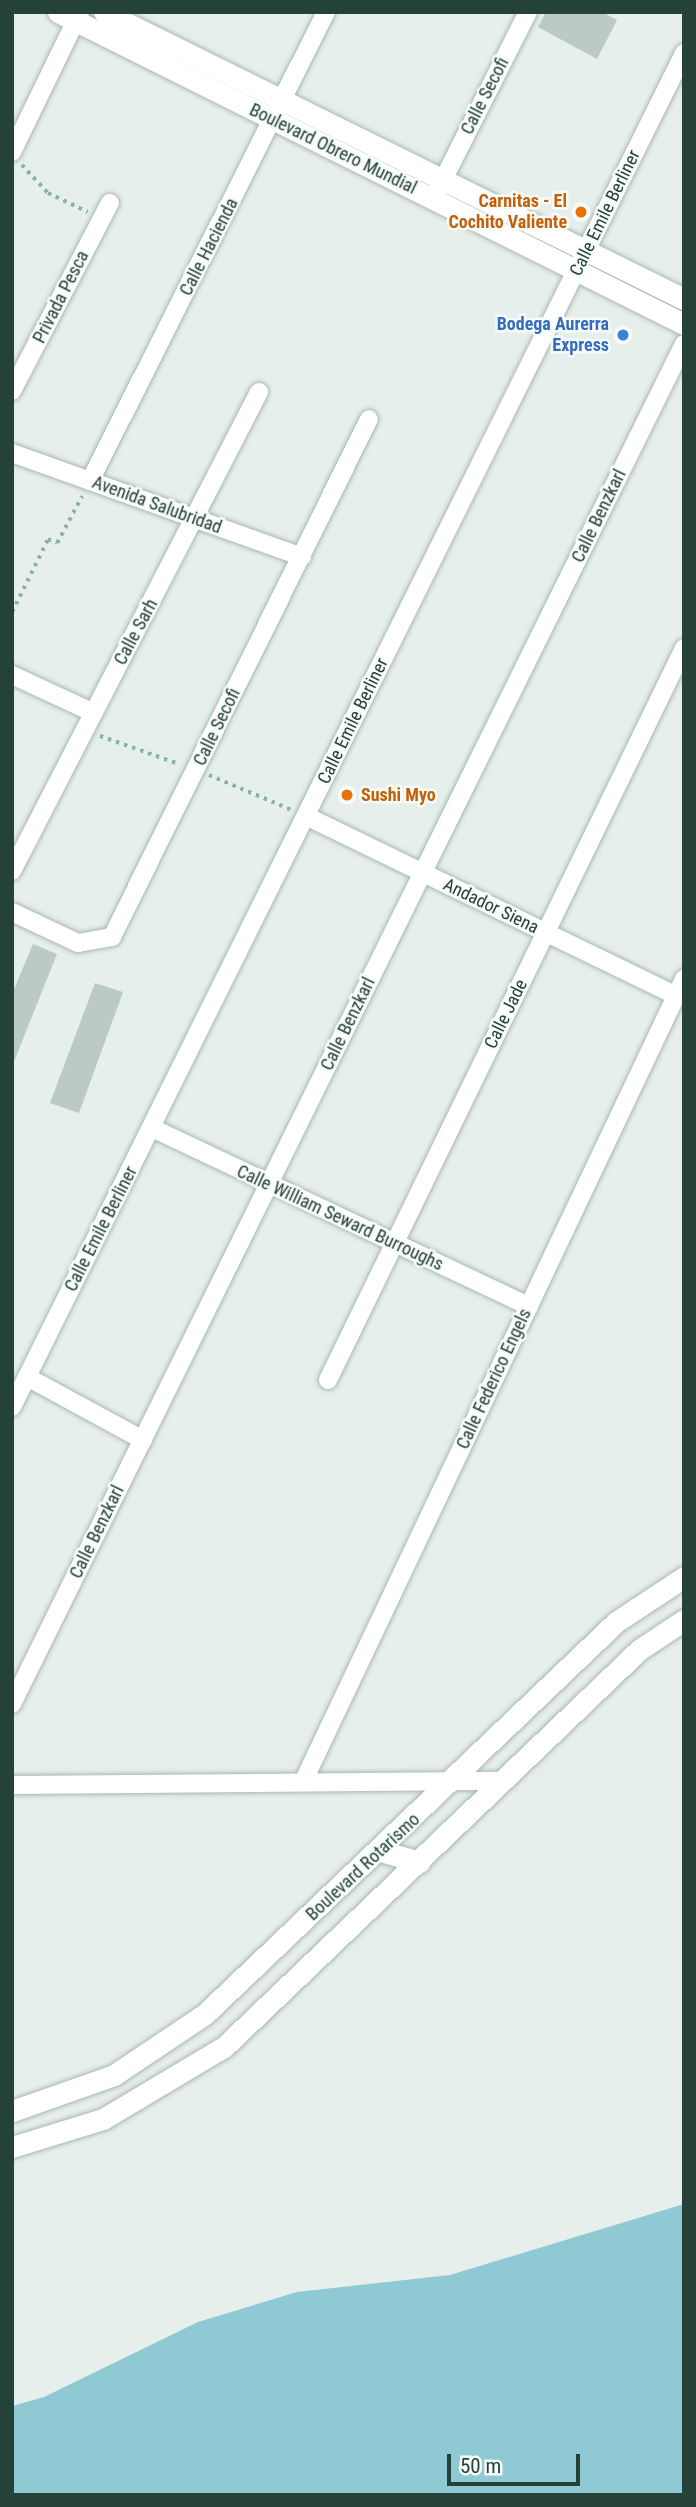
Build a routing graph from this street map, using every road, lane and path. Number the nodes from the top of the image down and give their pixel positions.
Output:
1 (104, 12) edge
2 (326, 12) edge
3 (528, 12) edge
4 (71, 15) edge
5 (684, 53) edge
6 (283, 99) junction
7 (274, 120) junction
8 (13, 149) edge
9 (443, 179) junction
10 (433, 199) junction
11 (106, 211) joint
12 (586, 250) junction
13 (576, 271) junction
14 (684, 299) edge
15 (684, 324) edge
16 (684, 344) edge
17 (12, 391) edge
18 (259, 392) dead end
19 (369, 419) dead end
20 (12, 453) edge
21 (90, 481) junction
22 (195, 519) junction
23 (302, 557) junction
24 (12, 612) edge
25 (684, 648) edge
26 (12, 675) edge
27 (94, 713) junction
28 (306, 816) junction
29 (12, 872) edge
30 (423, 873) junction
31 (12, 912) edge
32 (545, 933) junction
33 (684, 979) edge
34 (676, 996) junction
35 (152, 1128) junction
36 (269, 1185) junction
37 (393, 1245) junction
38 (529, 1306) junction
39 (328, 1380) dead end
40 (20, 1386) edge
41 (12, 1407) edge
42 (143, 1440) junction
43 (684, 1577) edge
44 (684, 1620) edge
45 (12, 1704) edge
46 (304, 1780) junction
47 (456, 1780) junction
48 (506, 1781) junction
49 (12, 1785) edge
50 (380, 1851) junction
51 (420, 1862) junction
52 (12, 2112) edge
53 (12, 2147) edge

1 - 6 street, Boulevard Obrero Mundial
2 - 6 street, Calle Hacienda
3 - 9 street, Calle Secofi
4 - 7 street, Boulevard Obrero Mundial
4 - 8 street
5 - 12 street, Calle Emile Berliner
6 - 7 street, Calle Hacienda
6 - 9 street, Boulevard Obrero Mundial
7 - 10 street, Boulevard Obrero Mundial
7 - 21 street, Calle Hacienda
8 - 11 path
9 - 10 street, Calle Secofi
9 - 12 street, Boulevard Obrero Mundial
10 - 13 street, Boulevard Obrero Mundial
11 - 17 street, Privada Pesca
12 - 13 street, Calle Emile Berliner
12 - 14 street, Boulevard Obrero Mundial
13 - 15 street, Boulevard Obrero Mundial
13 - 28 street, Calle Emile Berliner
16 - 30 street, Calle Benzkarl
18 - 22 street, Calle Sarh
19 - 23 street, Calle Secofi
20 - 21 street, Avenida Salubridad
21 - 22 street, Avenida Salubridad
21 - 24 path
22 - 23 street, Avenida Salubridad
22 - 27 street, Calle Sarh
23 - 31 street, Calle Secofi
25 - 32 street, Calle Jade
26 - 27 street
27 - 29 street, Calle Sarh
28 - 30 street, Andador Siena
28 - 35 street, Calle Emile Berliner
30 - 32 street, Andador Siena
30 - 36 street, Calle Benzkarl
32 - 34 street, Andador Siena
32 - 37 street, Calle Jade
33 - 34 street, Calle Federico Engels
34 - 38 street, Calle Federico Engels
35 - 36 street, Calle William Seward Burroughs
35 - 40 street, Calle Emile Berliner
36 - 37 street, Calle William Seward Burroughs
36 - 42 street, Calle Benzkarl
37 - 38 street, Calle William Seward Burroughs
37 - 39 street, Calle Jade
38 - 46 street, Calle Federico Engels
40 - 41 street, Calle Emile Berliner
40 - 42 street
42 - 45 street, Calle Benzkarl
43 - 47 street, Boulevard Rotarismo
44 - 48 street, Boulevard Rotarismo
46 - 47 street
46 - 49 street
47 - 48 street
47 - 50 street, Boulevard Rotarismo
48 - 51 street, Boulevard Rotarismo
50 - 51 street
50 - 52 street, Boulevard Rotarismo
51 - 53 street, Boulevard Rotarismo

